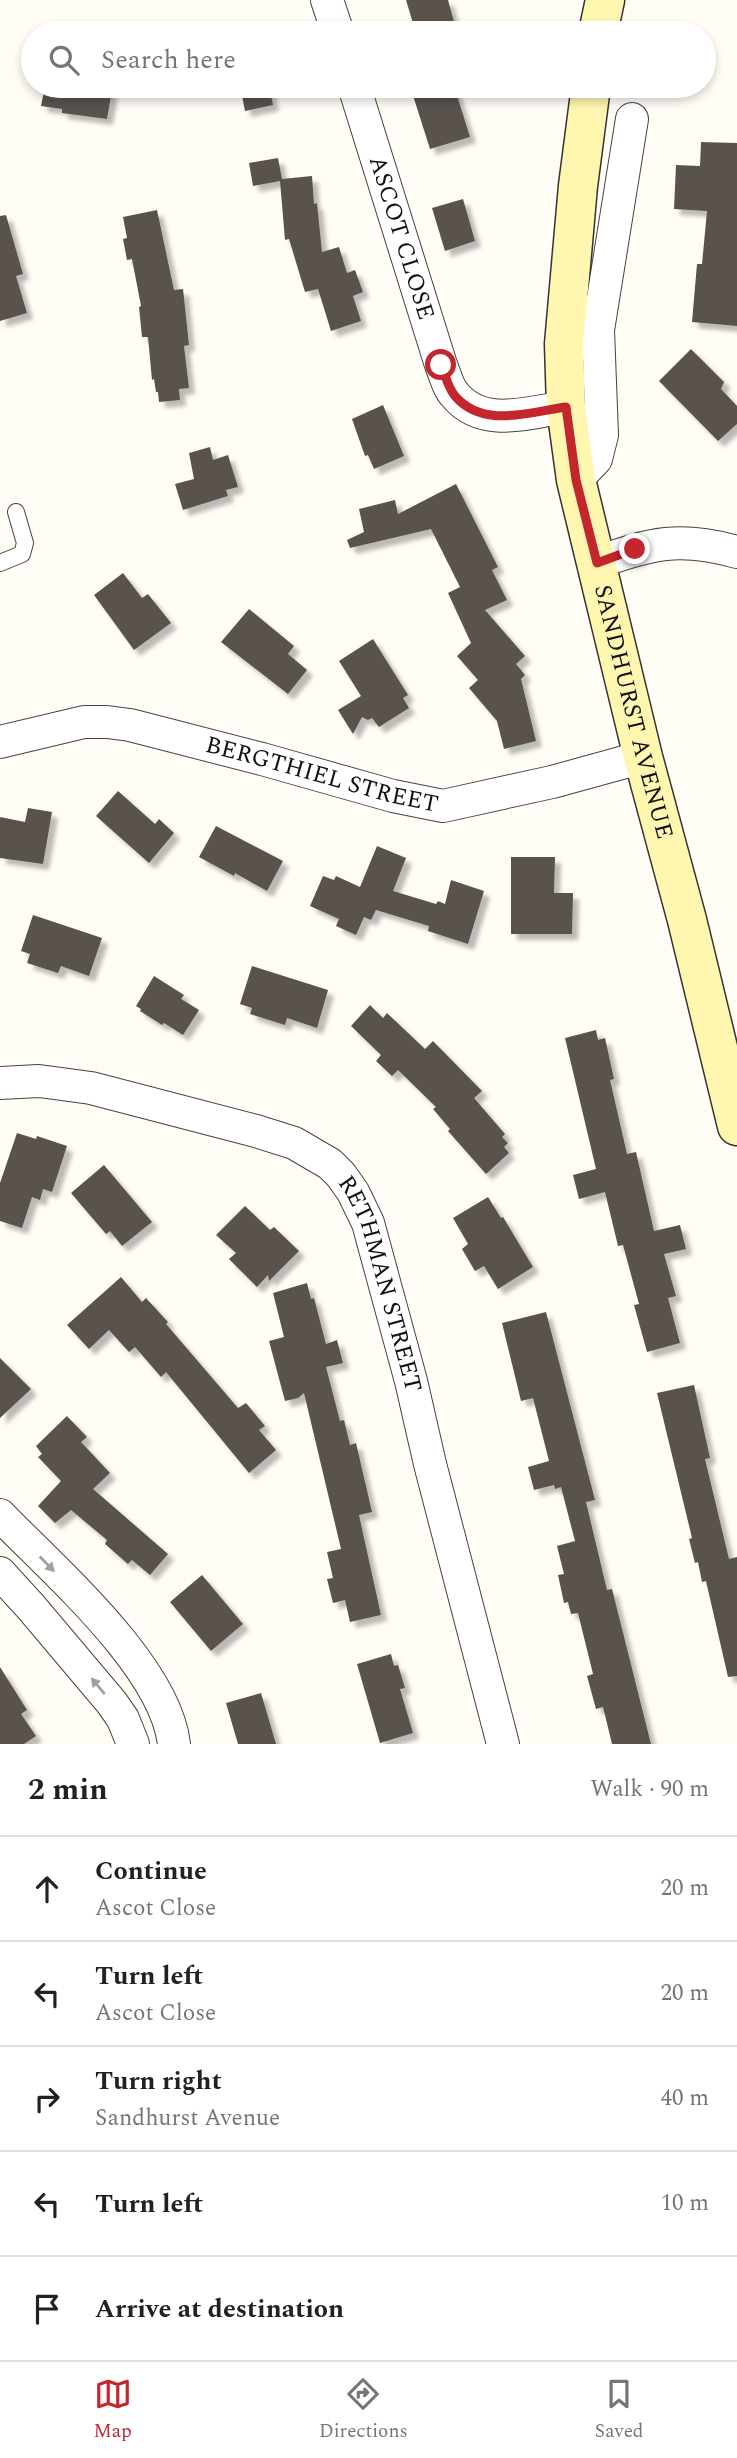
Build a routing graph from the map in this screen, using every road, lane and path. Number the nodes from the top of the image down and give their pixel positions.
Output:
1 (327, 0) edge
2 (606, 0) edge
3 (334, 21) edge
4 (601, 21) edge
5 (358, 98) edge
6 (590, 98) edge
7 (632, 119) dead end
8 (566, 407) junction
9 (576, 480) junction
10 (16, 512) dead end
11 (737, 552) edge
12 (0, 563) edge
13 (597, 563) junction
14 (0, 742) edge
15 (643, 757) junction
16 (0, 1083) edge
17 (737, 1126) edge
18 (0, 1515) edge
19 (0, 1573) edge
20 (133, 1744) edge
21 (174, 1744) edge
22 (503, 1744) edge

1 - 3 street
2 - 4 street
5 - 8 street, ASCOT CLOSE
6 - 8 street, SANDHURST AVENUE
7 - 9 street
8 - 9 street, SANDHURST AVENUE
9 - 13 street, SANDHURST AVENUE
10 - 12 lane
11 - 13 street
13 - 15 street, SANDHURST AVENUE
14 - 15 street, BERGTHIEL STREET
15 - 17 street, SANDHURST AVENUE
16 - 22 street, RETHMAN STREET
18 -> 21 street
20 -> 19 street

